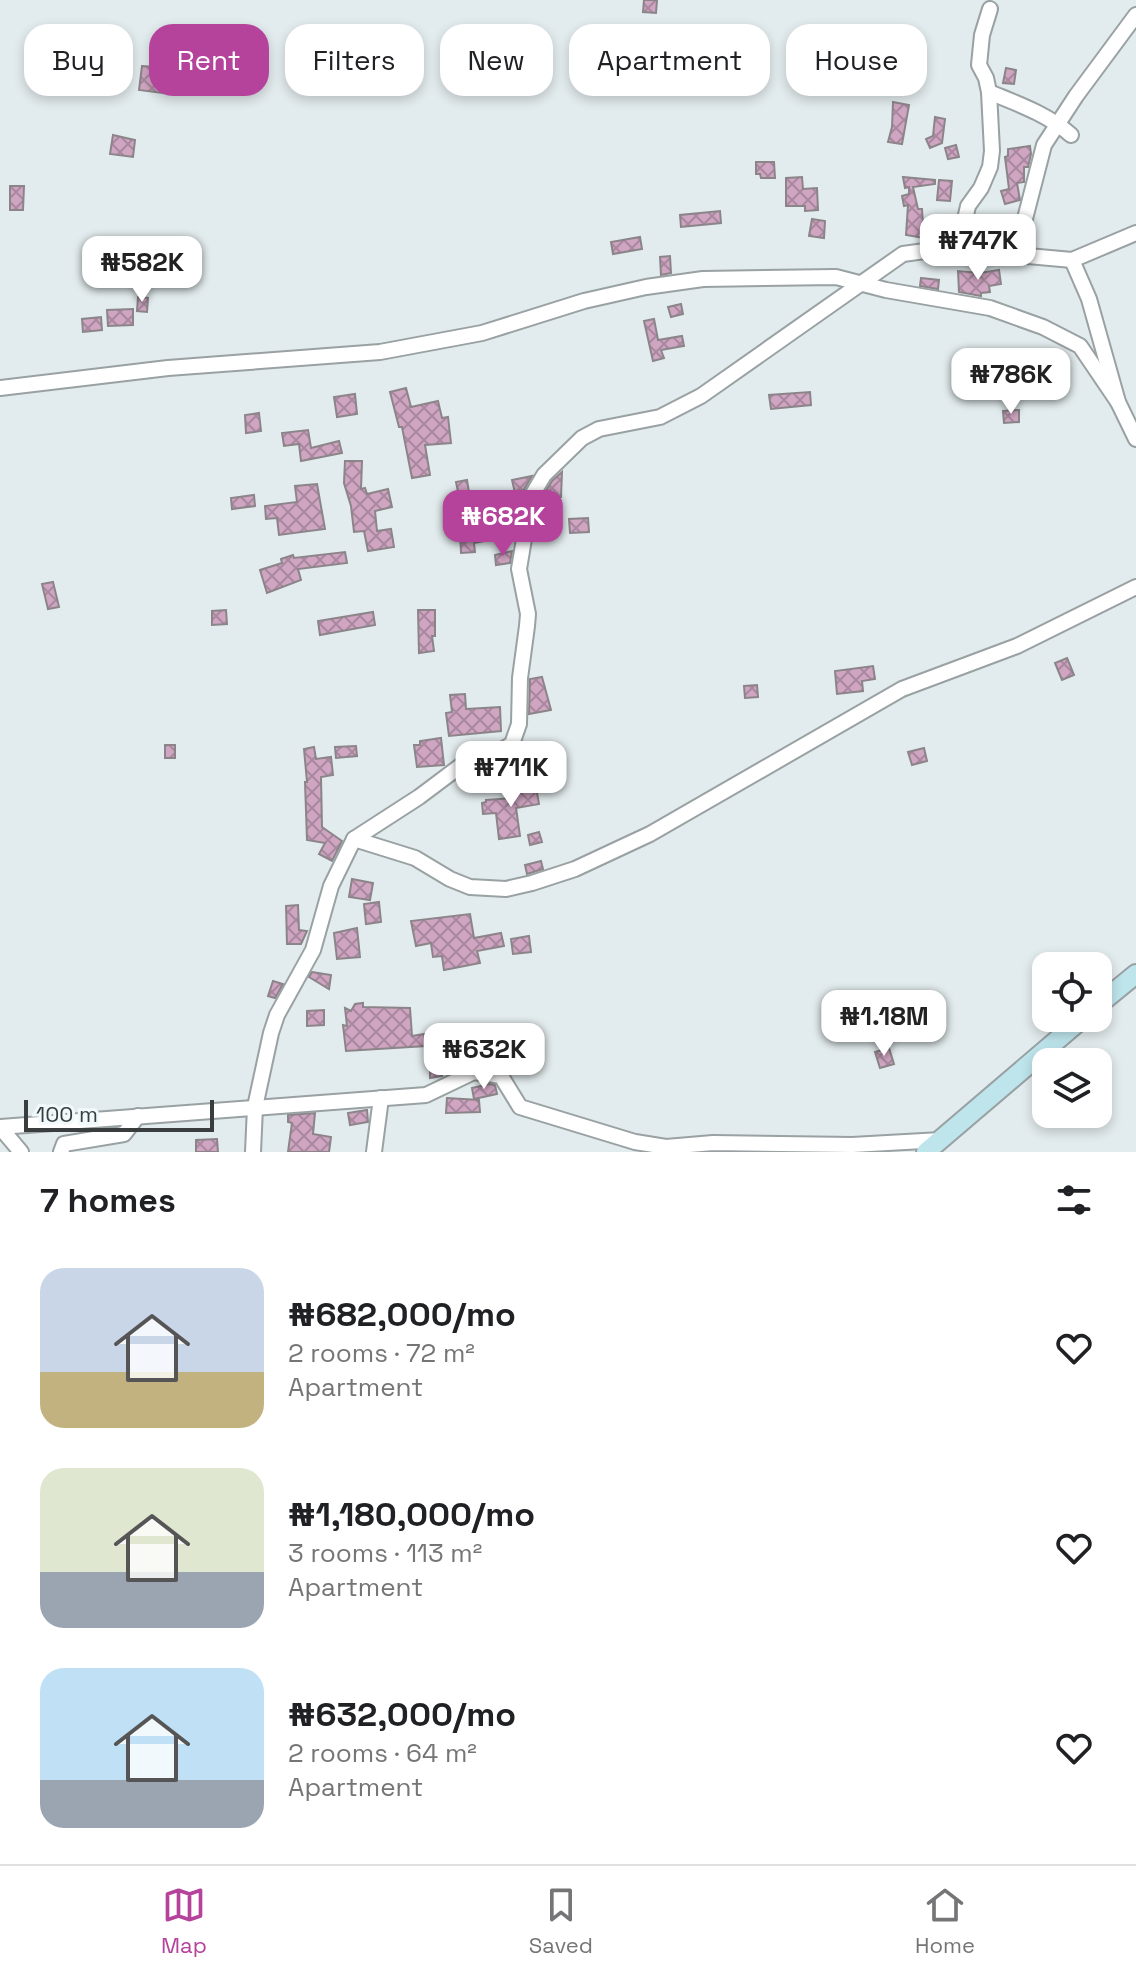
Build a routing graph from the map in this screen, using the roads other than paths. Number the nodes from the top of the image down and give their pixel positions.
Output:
1 (990, 9) dead end
2 (1136, 15) edge
3 (989, 92) junction
4 (1057, 123) junction
5 (1071, 135) dead end
6 (1136, 233) edge
7 (1020, 238) junction
8 (959, 246) junction
9 (1072, 260) junction
10 (858, 283) junction
11 (0, 388) edge
12 (1118, 402) junction
13 (1136, 439) edge
14 (1136, 587) edge
15 (354, 839) junction
16 (1136, 974) edge
17 (1112, 994) edge
18 (1067, 1032) edge
19 (381, 1098) junction
20 (255, 1107) junction
21 (138, 1116) junction
22 (0, 1127) edge
23 (934, 1146) edge
24 (21, 1152) edge
25 (61, 1152) edge
26 (253, 1152) edge
27 (374, 1152) edge

1 - 3 street
2 - 4 street
3 - 4 street
3 - 8 street
4 - 5 street
4 - 7 street
6 - 9 street
7 - 8 street
7 - 9 street
8 - 10 street
9 - 12 street
10 - 11 street
10 - 12 street
10 - 15 street
12 - 13 street
14 - 15 street
15 - 20 street
16 - 17 street
18 - 23 street
19 - 20 street
19 - 23 street
19 - 27 street
20 - 21 street
20 - 26 street
21 - 22 street
21 - 25 street
22 - 24 street

